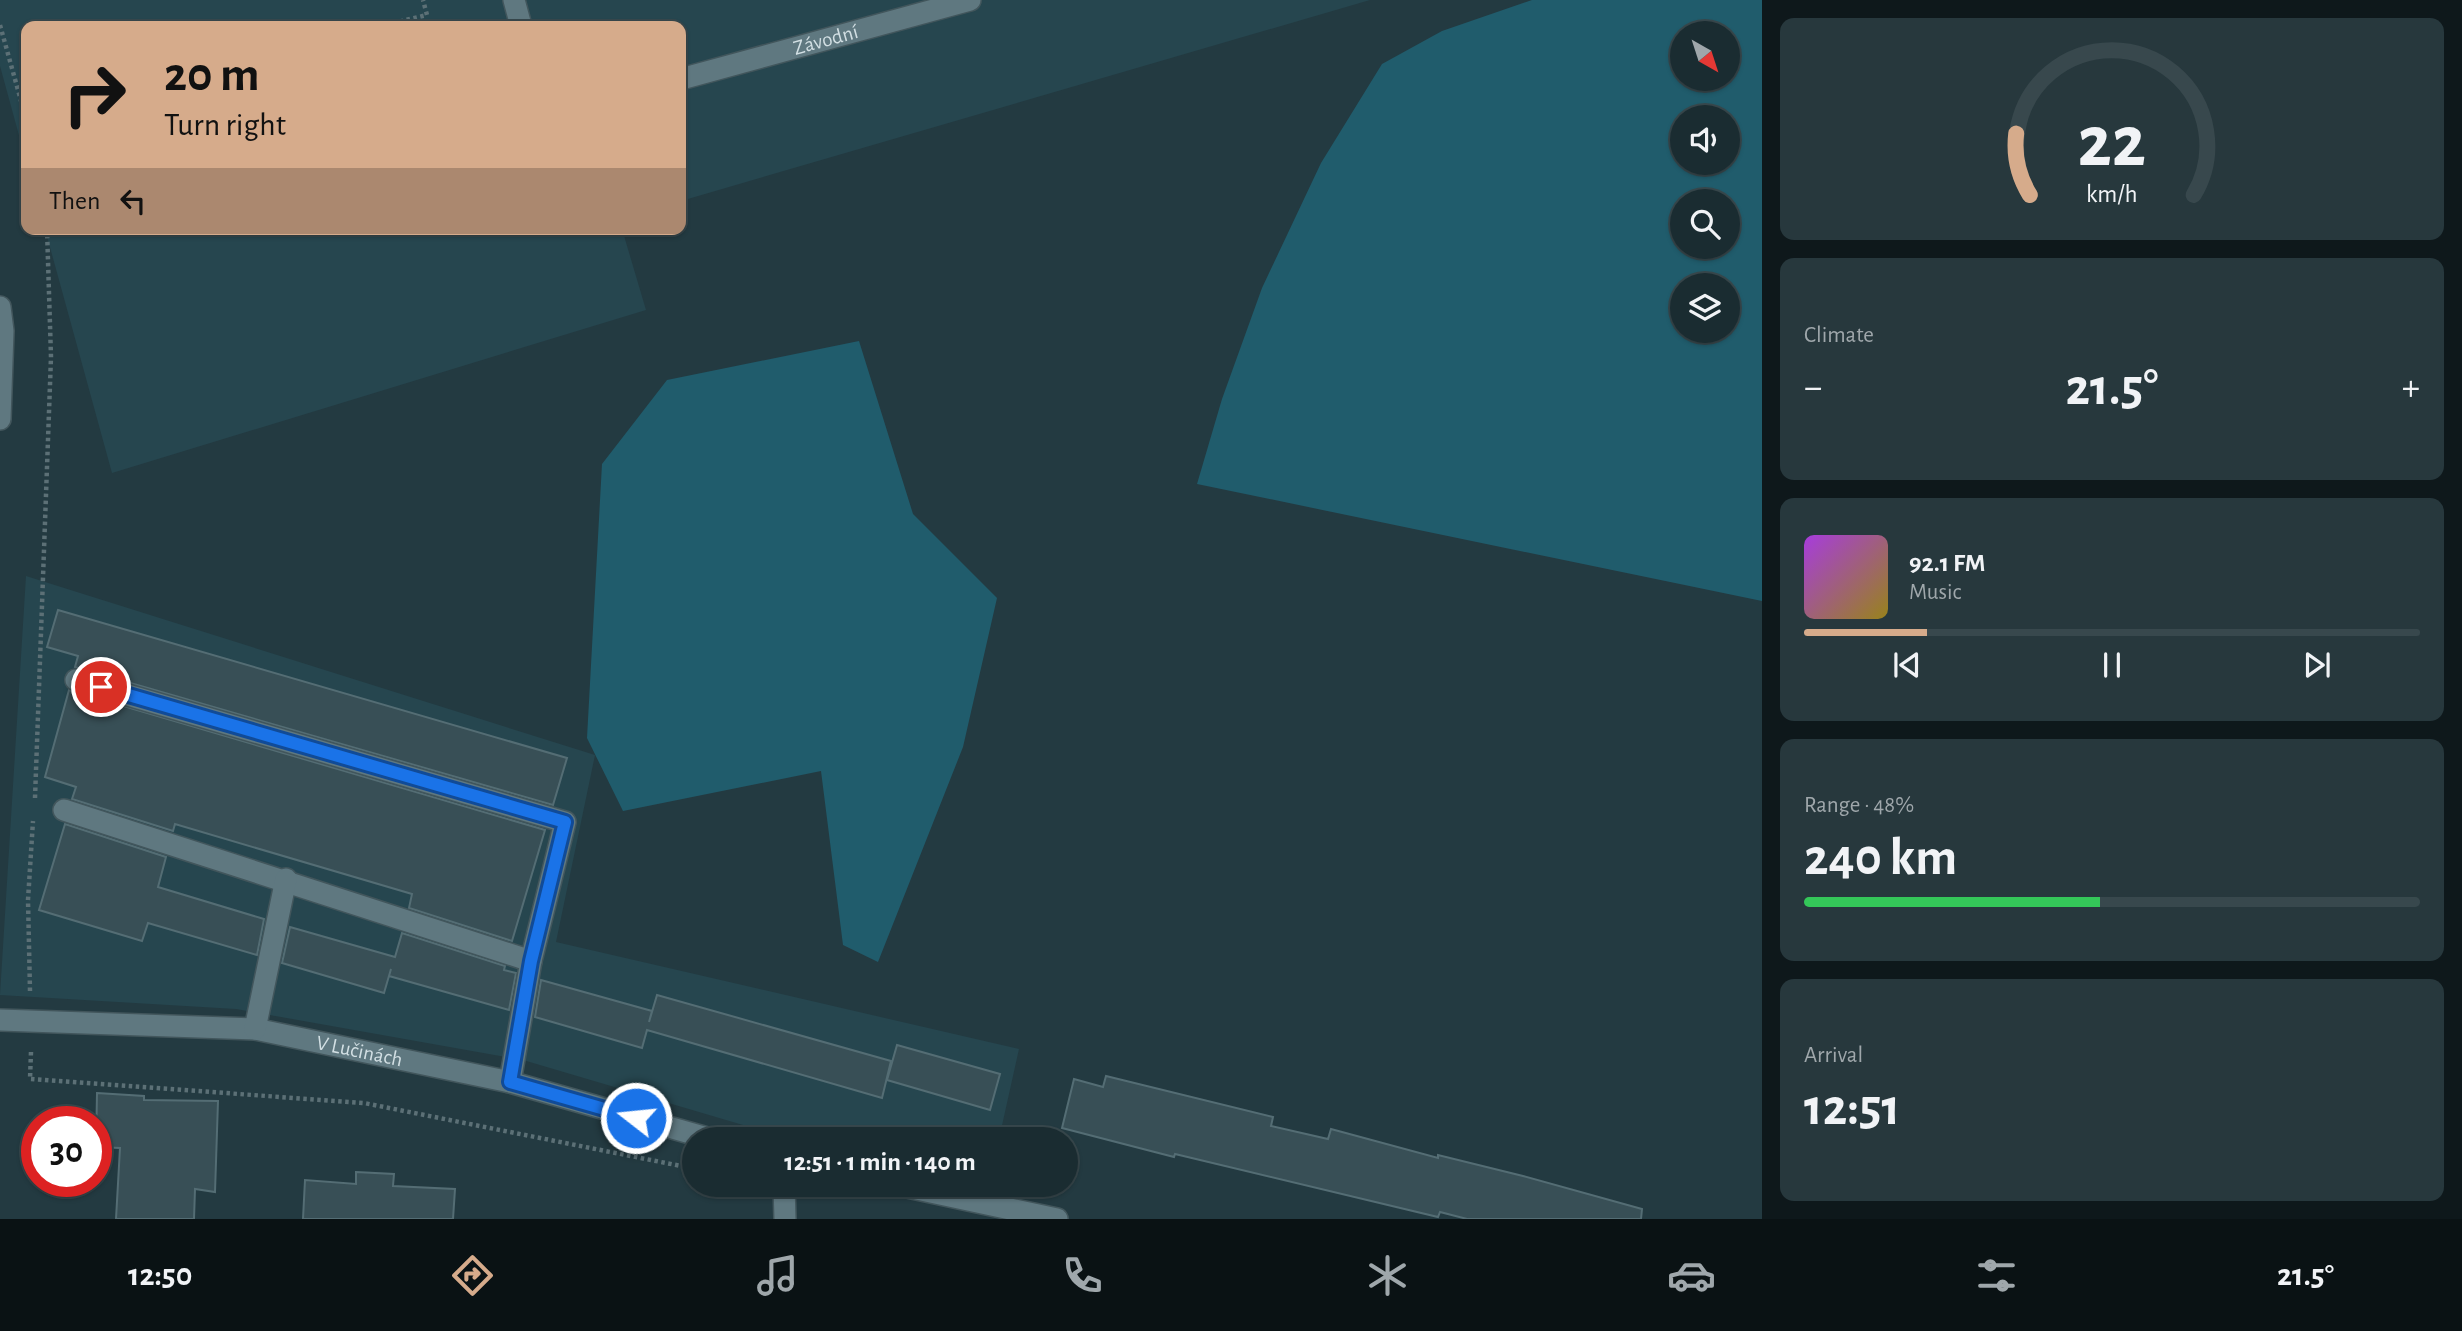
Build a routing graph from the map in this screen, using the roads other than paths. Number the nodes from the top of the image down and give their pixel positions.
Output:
1 (514, 0) edge
2 (970, 0) edge
3 (520, 21) edge
4 (686, 78) edge
5 (0, 307) edge
6 (0, 419) edge
7 (76, 680) dead end
8 (64, 810) dead end
9 (286, 879) junction
10 (531, 961) junction
11 (0, 1020) edge
12 (255, 1029) junction
13 (510, 1082) junction
14 (682, 1131) edge
15 (784, 1197) edge
16 (954, 1197) edge
17 (785, 1219) edge
18 (1057, 1219) edge

1 - 3 street
2 - 4 street, Závodní
5 - 6 street
7 - 10 street
8 - 9 street
9 - 10 street
9 - 12 street
10 - 13 street
11 - 12 street, V Lučinách
12 - 13 street, V Lučinách
13 - 14 street, V Lučinách
15 - 17 street
16 - 18 street

